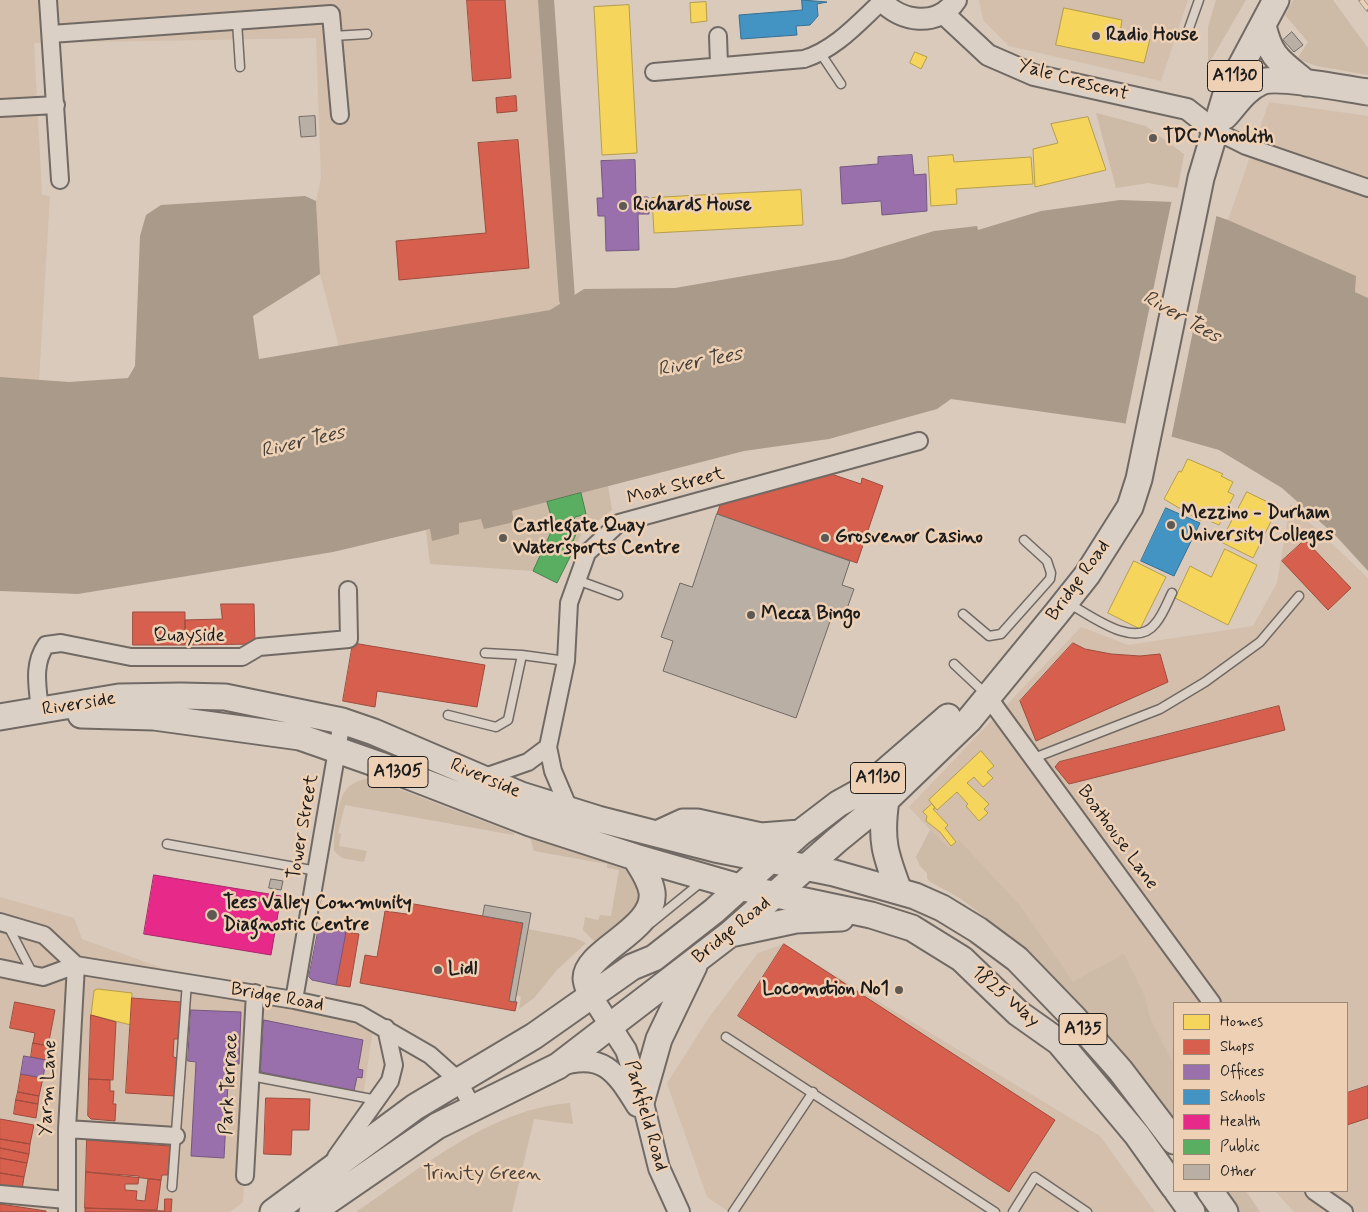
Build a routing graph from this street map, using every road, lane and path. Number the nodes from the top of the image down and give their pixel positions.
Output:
1 (48, 0) edge
2 (882, 0) edge
3 (1199, 0) edge
4 (1276, 0) edge
5 (950, 6) edge
6 (330, 7) edge
7 (237, 22) junction
8 (1263, 24) junction
9 (51, 34) junction
10 (367, 34) dead end
11 (1187, 34) dead end
12 (333, 36) junction
13 (718, 36) dead end
14 (821, 54) junction
15 (719, 65) junction
16 (240, 67) dead end
17 (654, 72) dead end
18 (1306, 83) junction
19 (841, 84) dead end
20 (1368, 92) edge
21 (56, 105) junction
22 (0, 108) edge
23 (340, 115) dead end
24 (1214, 130) junction
25 (60, 180) dead end
26 (1368, 188) edge
27 (920, 441) dead end
28 (1024, 540) dead end
29 (577, 580) junction
30 (348, 590) dead end
31 (1172, 593) dead end
32 (618, 595) dead end
33 (1299, 596) dead end
34 (1066, 602) junction
35 (963, 614) dead end
36 (485, 653) dead end
37 (522, 655) junction
38 (566, 661) junction
39 (954, 664) dead end
40 (988, 696) junction
41 (19, 714) edge
42 (448, 715) dead end
43 (342, 721) junction
44 (548, 747) junction
45 (337, 750) junction
46 (1034, 758) junction
47 (479, 778) junction
48 (886, 800) junction
49 (570, 811) junction
50 (659, 833) junction
51 (800, 833) junction
52 (167, 844) dead end
53 (635, 856) junction
54 (768, 860) junction
55 (805, 868) junction
56 (317, 871) junction
57 (738, 887) junction
58 (899, 891) junction
59 (776, 895) junction
60 (871, 915) junction
61 (3, 923) edge
62 (730, 934) junction
63 (611, 948) junction
64 (697, 959) junction
65 (76, 965) junction
66 (0, 968) edge
67 (34, 975) junction
68 (187, 982) junction
69 (255, 993) junction
70 (592, 997) junction
71 (294, 1000) junction
72 (1211, 1002) edge
73 (610, 1027) junction
74 (386, 1028) junction
75 (726, 1037) dead end
76 (558, 1066) junction
77 (251, 1076) junction
78 (458, 1080) junction
79 (814, 1092) junction
80 (377, 1100) junction
81 (473, 1108) junction
82 (644, 1110) junction
83 (67, 1129) junction
84 (176, 1136) junction
85 (1173, 1140) edge
86 (323, 1175) junction
87 (245, 1176) dead end
88 (1173, 1186) edge
89 (172, 1187) dead end
90 (1178, 1192) edge
91 (1211, 1192) edge
92 (1315, 1192) edge
93 (0, 1194) edge
94 (67, 1206) edge
95 (273, 1212) edge
96 (312, 1212) edge
97 (679, 1212) edge
98 (733, 1212) edge
99 (995, 1212) edge
100 (1013, 1212) edge
101 (1087, 1212) edge
102 (1192, 1212) edge
103 (1225, 1212) edge
104 (1344, 1212) edge

1 - 9 street
2 - 5 street
2 - 14 street
3 - 11 lane
4 - 8 main road, A1130
5 - 24 street, Yale Crescent
6 - 7 street
6 - 12 street
7 - 9 street
7 - 16 lane
8 - 18 main road, A1130
8 - 24 main road, A1130
9 - 21 street
10 - 12 lane
12 - 23 street
13 - 15 street
14 - 15 street
14 - 19 lane
15 - 17 street
18 - 20 main road, A1130
18 - 24 main road, A1130
21 - 22 street
21 - 25 street
24 - 26 street
24 - 34 main road, Bridge Road / A1130
27 - 29 street, Moat Street
28 - 35 lane
29 - 32 lane
29 - 38 street, Moat Street
30 - 41 street, Quayside
31 - 34 lane
33 - 46 lane
34 - 40 main road, Bridge Road / A1130
36 - 37 lane
37 - 38 lane
37 - 42 lane
38 - 44 street, Moat Street
39 - 40 lane
40 - 46 street, Boathouse Lane
40 - 48 main road, Bridge Road / A1130
40 - 51 main road, Bridge Road / A1130
41 - 43 main road, Riverside / A1305
41 - 45 main road, Riverside / A1305
43 - 45 street, Tower Street
43 - 47 main road, Riverside / A1305
44 - 47 street
44 - 49 street, Moat Street
45 - 53 main road, Riverside / A1305
45 - 56 street, Tower Street
46 - 72 street, Boathouse Lane
47 - 49 main road, Riverside / A1305
48 - 55 main road, Bridge Road / A1130
48 - 58 main road
49 - 50 main road, Riverside / A1305
50 - 51 main road
50 - 54 main road, Riverside / A1305
51 - 54 main road, Bridge Road / A1130
52 - 56 lane
53 - 57 main road, Riverside / A1305
53 - 63 main road
54 - 55 main road, Riverside / A1305
54 - 57 main road, Bridge Road / A1130
55 - 58 main road, 1825 Way / A135
55 - 59 main road, Bridge Road
56 - 71 street, Tower Street
57 - 59 main road, Riverside / A1305
57 - 63 lane, Bridge Road
57 - 70 main road, Bridge Road / A1130
58 - 85 main road, 1825 Way / A135
59 - 60 main road, 1825 Way / A135
59 - 62 main road, Bridge Road
60 - 62 main road
60 - 88 main road, 1825 Way / A135
61 - 65 street
61 - 67 lane
62 - 64 main road, Bridge Road
63 - 70 main road
64 - 73 main road, Bridge Road
64 - 82 main road
65 - 67 street
65 - 68 street, Bridge Road
65 - 83 street, Yarm Lane
66 - 67 street
68 - 69 street, Bridge Road
68 - 84 lane
69 - 71 street, Bridge Road
69 - 77 street, Park Terrace
70 - 73 street, Parkfield Road
70 - 78 main road, Bridge Road
71 - 74 street, Bridge Road
73 - 76 main road, Bridge Road
73 - 82 street, Parkfield Road
74 - 78 street, Bridge Road
74 - 80 street
75 - 79 lane
76 - 81 main road, Bridge Road
76 - 82 street
77 - 80 lane
77 - 87 street, Park Terrace
78 - 81 street, Bridge Road
78 - 86 main road
79 - 98 lane
79 - 99 lane
80 - 86 street
81 - 96 main road
82 - 97 street, Parkfield Road
83 - 84 street
83 - 94 street, Yarm Lane
84 - 89 lane
86 - 95 main road
90 - 102 main road
91 - 103 main road
92 - 104 street
93 - 94 street
100 - 101 lane

